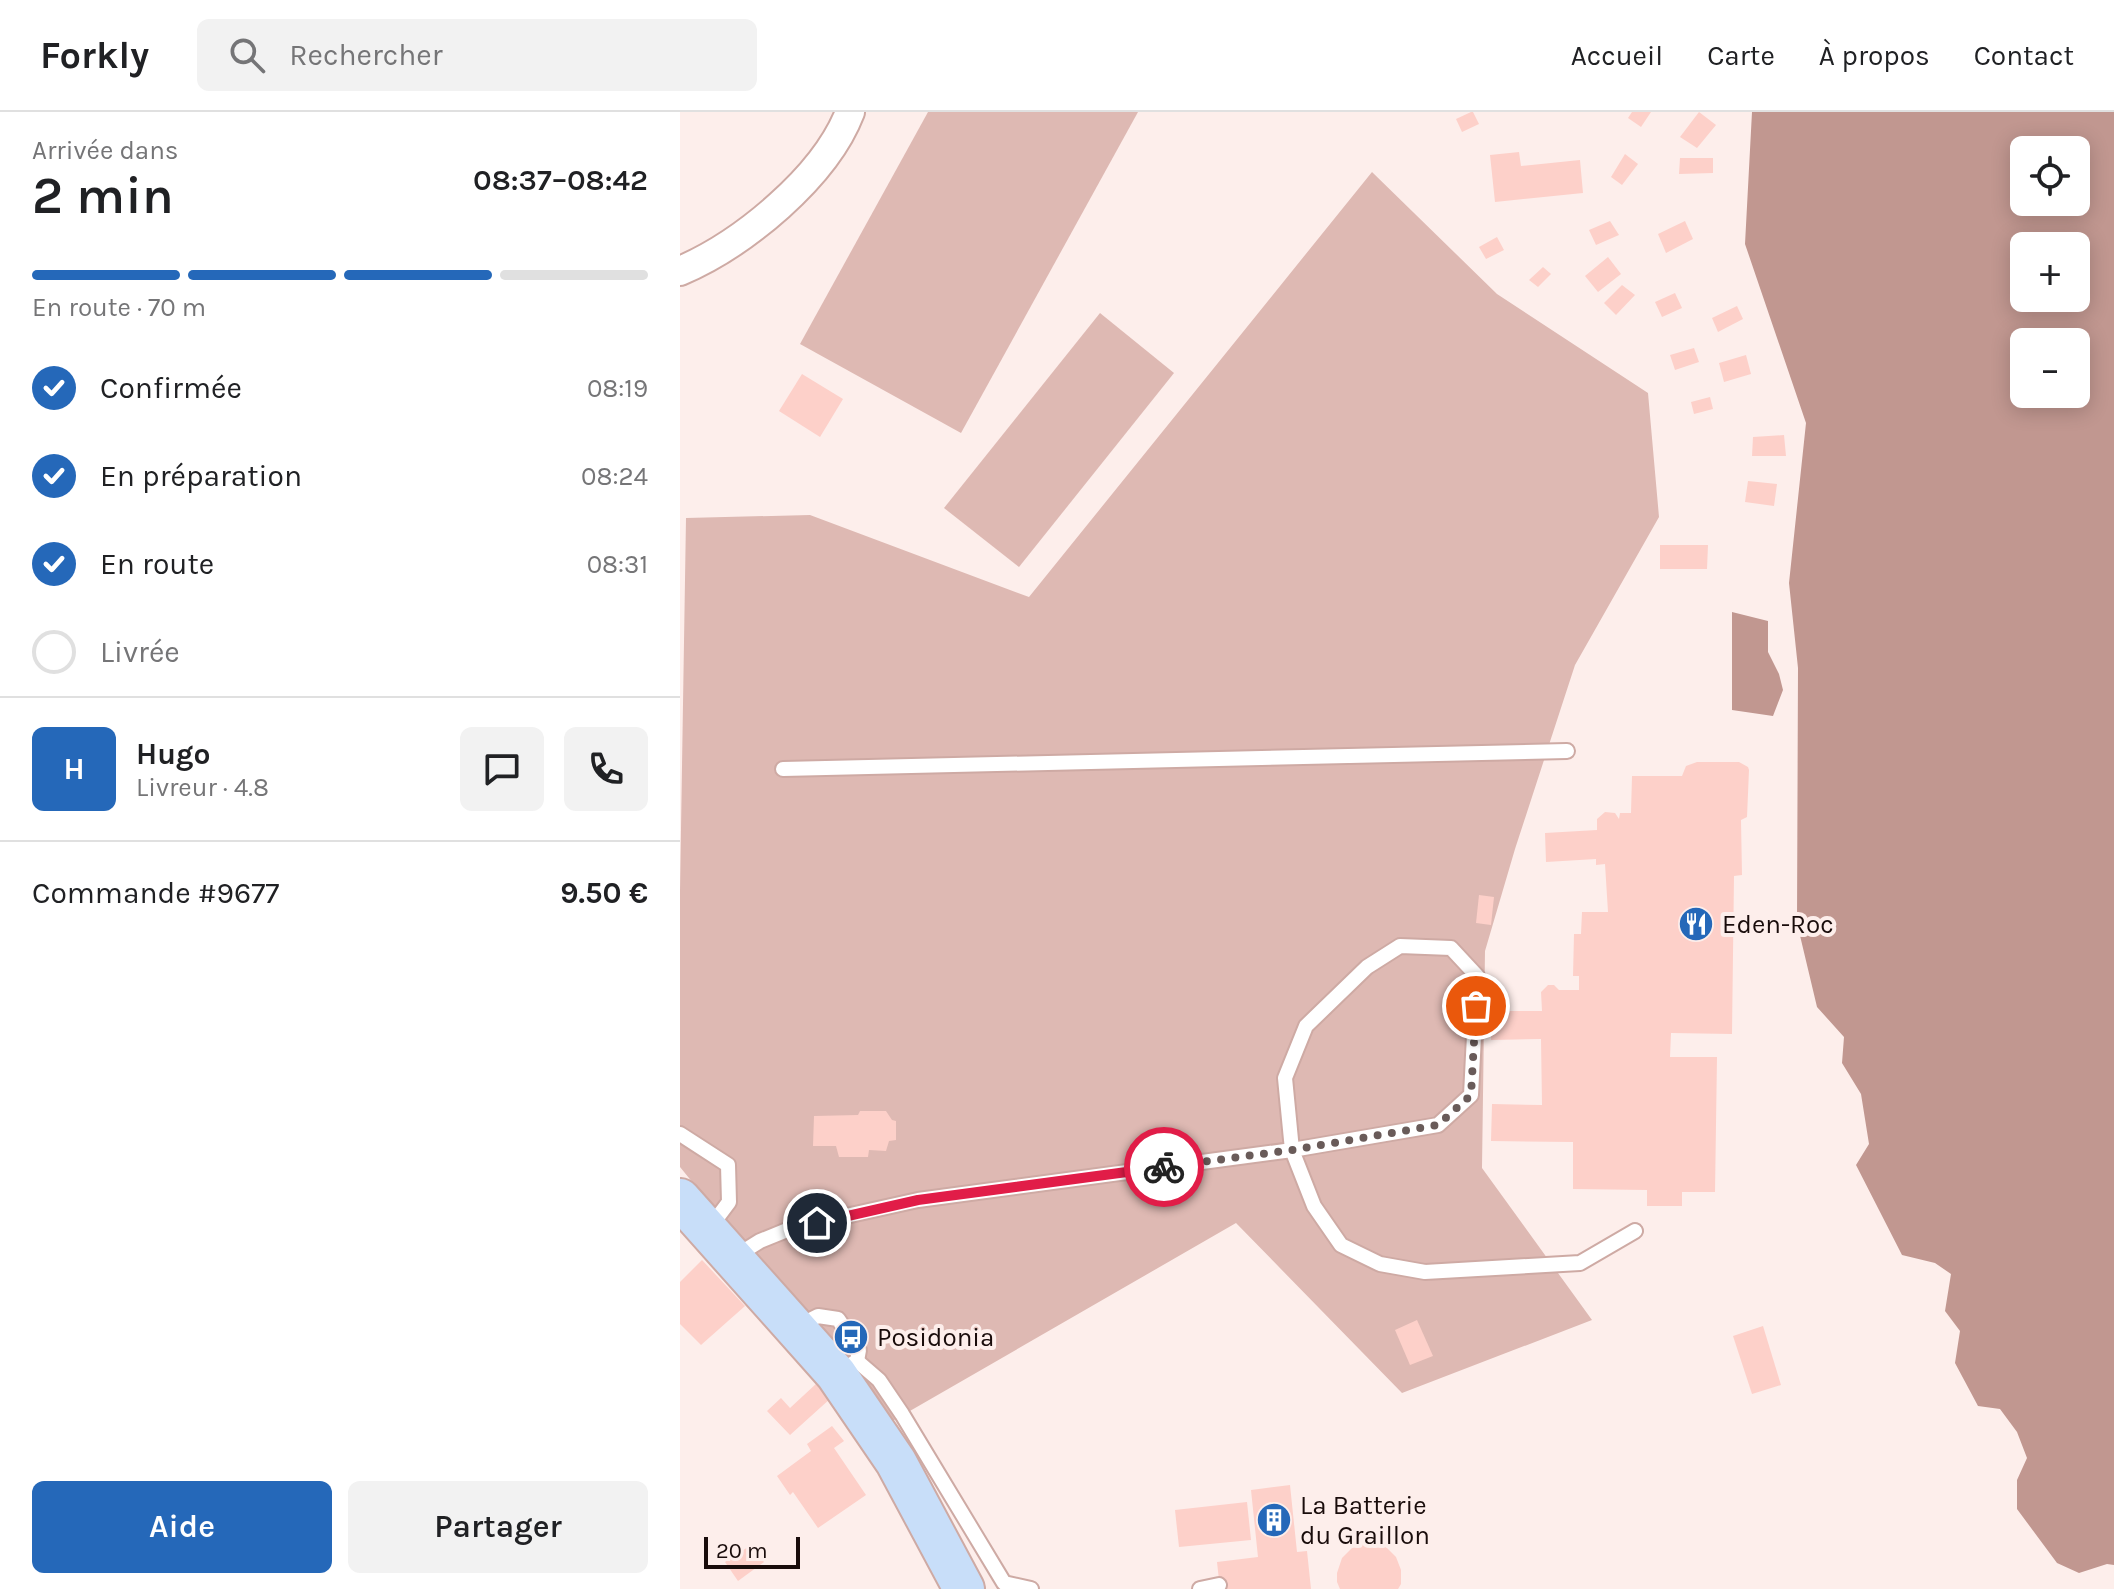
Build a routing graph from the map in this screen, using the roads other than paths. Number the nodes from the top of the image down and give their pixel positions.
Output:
1 (850, 112) edge
2 (680, 271) edge
3 (1567, 751) dead end
4 (783, 769) dead end
5 (680, 1134) edge
6 (1292, 1150) junction
7 (680, 1199) edge
8 (1635, 1231) dead end
9 (720, 1244) junction
10 (846, 1368) junction
11 (1219, 1585) dead end
12 (964, 1589) edge
13 (1031, 1589) edge
14 (1200, 1589) edge

1 - 2 street
3 - 4 lane
5 - 9 lane
6 - 6 lane
6 - 8 lane
6 - 9 lane
7 - 9 street
9 - 10 street
10 - 12 street
10 - 13 lane
11 - 14 lane

